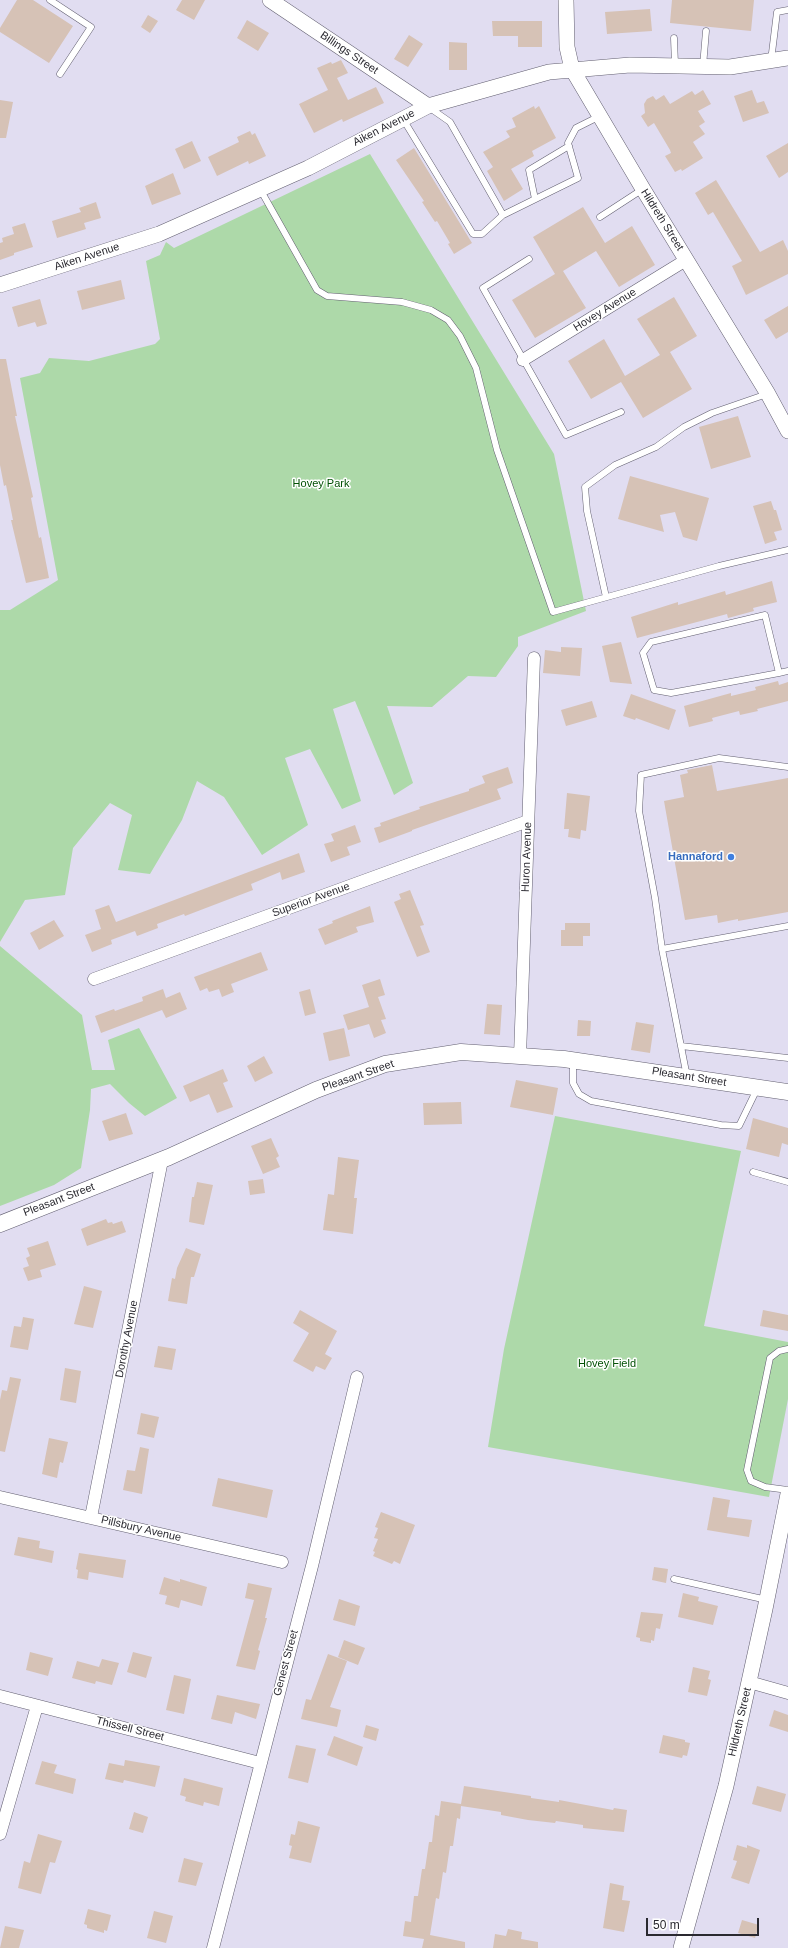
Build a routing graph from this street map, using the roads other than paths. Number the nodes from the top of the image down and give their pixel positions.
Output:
1 (50, 0) edge
2 (270, 0) edge
3 (566, 0) edge
4 (788, 10) edge
5 (706, 31) dead end
6 (674, 38) dead end
7 (788, 58) edge
8 (771, 61) junction
9 (675, 65) junction
10 (703, 66) junction
11 (572, 69) junction
12 (60, 74) dead end
13 (428, 106) junction
14 (600, 116) junction
15 (403, 119) junction
16 (569, 146) junction
17 (260, 189) junction
18 (643, 189) junction
19 (535, 199) junction
20 (503, 215) junction
21 (600, 217) dead end
22 (529, 259) dead end
23 (686, 260) junction
24 (0, 285) edge
25 (523, 360) junction
26 (768, 394) junction
27 (621, 412) dead end
28 (788, 431) edge
29 (788, 550) edge
30 (606, 598) junction
31 (534, 658) dead end
32 (788, 671) edge
33 (779, 673) junction
34 (788, 767) edge
35 (528, 821) junction
36 (788, 926) edge
37 (662, 949) junction
38 (94, 979) dead end
39 (681, 1046) junction
40 (520, 1056) junction
41 (788, 1058) edge
42 (573, 1060) junction
43 (687, 1077) junction
44 (757, 1088) junction
45 (788, 1092) edge
46 (162, 1160) junction
47 (753, 1172) dead end
48 (788, 1182) edge
49 (1, 1226) edge
50 (788, 1349) edge
51 (357, 1377) dead end
52 (788, 1490) edge
53 (788, 1494) edge
54 (0, 1497) edge
55 (91, 1517) junction
56 (282, 1562) dead end
57 (674, 1579) dead end
58 (767, 1600) junction
59 (750, 1682) junction
60 (788, 1693) edge
61 (0, 1696) edge
62 (37, 1706) junction
63 (260, 1763) junction
64 (0, 1834) edge
65 (213, 1948) edge
66 (682, 1948) edge

1 - 12 lane
2 - 13 street, Billings Street
3 - 11 street, Hildreth Street
4 - 8 lane
5 - 10 lane
6 - 9 lane
7 - 8 street, Aiken Avenue
8 - 10 street, Aiken Avenue
9 - 10 street, Aiken Avenue
9 - 11 street, Aiken Avenue
11 - 13 street, Aiken Avenue
11 - 14 street, Hildreth Street
13 - 15 street, Aiken Avenue
13 - 20 lane
14 - 16 lane
14 - 18 street, Hildreth Street
15 - 17 street, Aiken Avenue
15 - 20 lane
16 - 19 lane
16 - 19 lane
17 - 24 street, Aiken Avenue
17 - 30 lane
18 - 21 lane
18 - 23 street, Hildreth Street
19 - 20 lane
22 - 25 lane
23 - 25 street, Hovey Avenue
23 - 26 street, Hildreth Street
25 - 27 lane
26 - 28 street, Hildreth Street
26 - 30 lane
29 - 30 lane
31 - 35 street, Huron Avenue
32 - 33 lane
33 - 33 lane
34 - 37 lane
35 - 38 street, Superior Avenue
35 - 40 street, Huron Avenue
36 - 37 lane
37 - 39 lane
39 - 41 lane
39 - 43 lane
40 - 42 main road, Pleasant Street
40 - 46 main road, Pleasant Street
42 - 43 main road, Pleasant Street
42 - 44 lane
43 - 44 main road, Pleasant Street
44 - 45 main road, Pleasant Street
46 - 49 main road, Pleasant Street
46 - 55 street, Dorothy Avenue
47 - 48 lane
50 - 52 lane
51 - 63 street, Genest Street
53 - 58 street, Hildreth Street
54 - 55 street, Pillsbury Avenue
55 - 56 street, Pillsbury Avenue
57 - 58 lane
58 - 59 street, Hildreth Street
59 - 60 street
59 - 66 street, Hildreth Street
61 - 62 street, Thissell Street
62 - 63 street, Thissell Street
62 - 64 street
63 - 65 street, Genest Street

